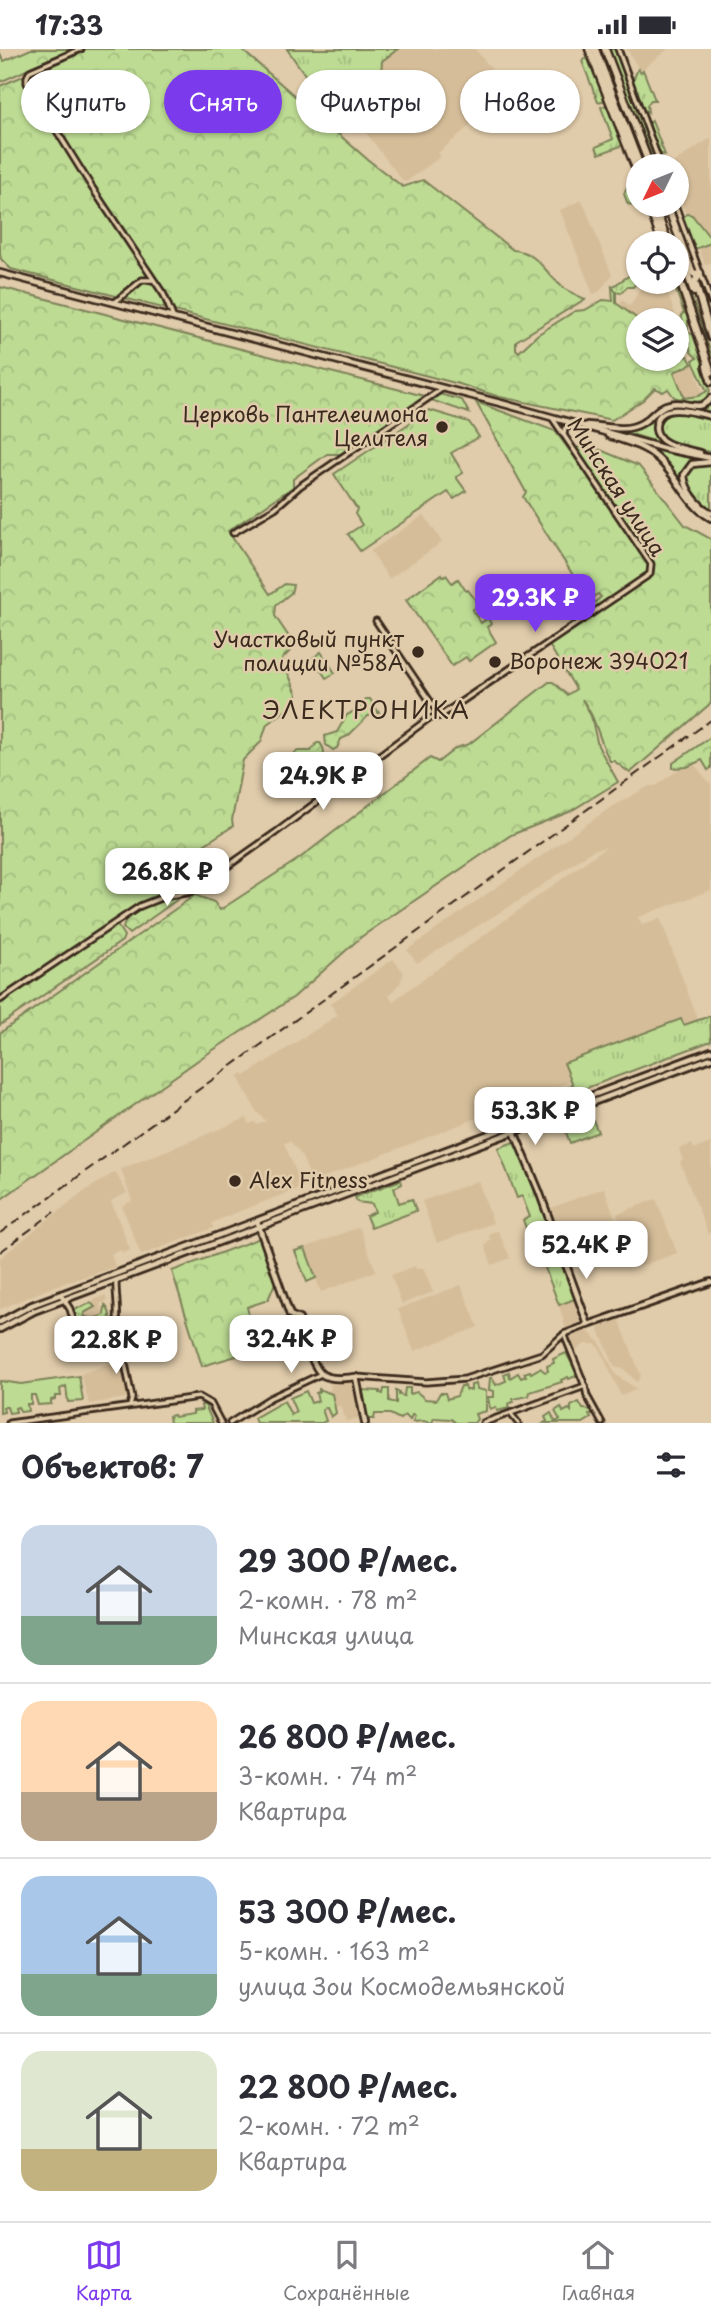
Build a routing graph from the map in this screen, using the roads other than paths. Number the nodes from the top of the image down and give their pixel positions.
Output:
1 (81, 49) edge
2 (589, 49) edge
3 (595, 49) edge
4 (605, 49) edge
5 (618, 49) edge
6 (630, 154) edge
7 (635, 154) edge
8 (646, 154) edge
9 (657, 154) edge
10 (670, 217) edge
11 (679, 217) edge
12 (0, 272) edge
13 (700, 273) junction
14 (689, 277) edge
15 (153, 279) junction
16 (682, 294) edge
17 (684, 294) edge
18 (114, 302) junction
19 (711, 302) edge
20 (173, 318) junction
21 (695, 328) junction
22 (711, 338) edge
23 (711, 372) edge
24 (711, 382) edge
25 (443, 388) junction
26 (711, 398) edge
27 (711, 416) edge
28 (551, 418) junction
29 (576, 424) junction
30 (584, 426) junction
31 (564, 436) junction
32 (711, 459) edge
33 (711, 515) edge
34 (233, 533) dead end
35 (376, 621) dead end
36 (440, 716) junction
37 (0, 1000) edge
38 (711, 1051) edge
39 (711, 1058) edge
40 (512, 1128) junction
41 (258, 1223) junction
42 (125, 1271) junction
43 (116, 1281) junction
44 (711, 1282) edge
45 (63, 1298) junction
46 (0, 1322) edge
47 (588, 1325) junction
48 (117, 1327) junction
49 (0, 1329) edge
50 (564, 1334) junction
51 (107, 1344) junction
52 (122, 1348) junction
53 (321, 1374) junction
54 (356, 1377) junction
55 (585, 1386) junction
56 (130, 1405) junction
57 (511, 1414) junction
58 (9, 1423) edge
59 (221, 1423) edge
60 (230, 1423) edge
61 (365, 1423) edge
62 (483, 1423) edge
63 (518, 1423) edge
64 (602, 1423) edge

1 - 15 street
2 - 6 main road
3 - 7 main road
4 - 8 main road
5 - 9 street
10 - 13 main road
11 - 13 street
12 - 18 street, Минская улица
13 - 19 street
13 - 22 main road
14 - 22 main road
15 - 18 street
15 - 20 street
16 - 21 main road
17 - 21 main road
18 - 20 street, Минская улица
20 - 25 street, Минская улица
21 - 23 main road
21 - 24 street
25 - 28 street, Минская улица
25 - 34 street
26 - 29 street
27 - 32 street
28 - 29 street, Минская улица
28 - 31 street, Минская улица
29 - 30 street, Минская улица
29 - 31 street
30 - 32 street, Минская улица
30 - 33 street
31 - 36 street, Минская улица
32 - 33 street
35 - 36 street
36 - 37 street, Минская улица
38 - 40 street
39 - 40 street
40 - 41 street
40 - 47 street
41 - 42 street
41 - 43 street
41 - 53 street
42 - 43 street
42 - 45 street
43 - 45 street
43 - 48 street
44 - 47 street
45 - 46 street
45 - 49 street
45 - 51 street
47 - 50 street
48 - 51 street
48 - 52 street
50 - 54 street
50 - 55 street
51 - 52 street
52 - 56 street
53 - 54 street
53 - 60 street
54 - 61 street
55 - 57 street
55 - 64 street
56 - 58 street
56 - 59 street
57 - 62 street
57 - 63 street

